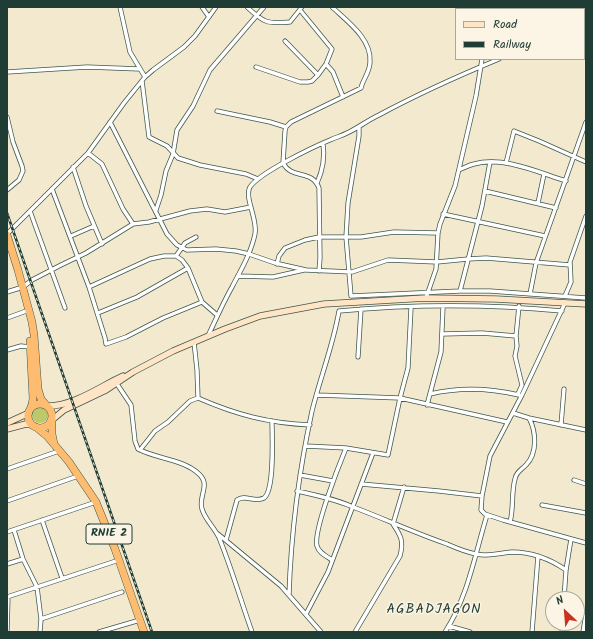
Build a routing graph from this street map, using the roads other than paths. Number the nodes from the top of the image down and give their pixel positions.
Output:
1 (120, 7) edge
2 (202, 7) edge
3 (216, 7) edge
4 (247, 7) edge
5 (264, 7) edge
6 (332, 7) edge
7 (301, 9) edge
8 (256, 15) junction
9 (208, 16) junction
10 (285, 41) dead end
11 (482, 60) edge
12 (496, 60) edge
13 (326, 64) junction
14 (481, 66) junction
15 (256, 67) dead end
16 (140, 69) junction
17 (7, 72) edge
18 (318, 75) junction
19 (144, 79) junction
20 (343, 97) junction
21 (217, 111) dead end
22 (7, 117) edge
23 (110, 122) junction
24 (586, 122) edge
25 (286, 127) junction
26 (359, 127) junction
27 (323, 143) junction
28 (88, 153) junction
29 (173, 154) junction
30 (574, 157) junction
31 (490, 162) junction
32 (586, 162) edge
33 (284, 163) junction
34 (506, 163) junction
35 (73, 167) junction
36 (459, 170) junction
37 (544, 174) junction
38 (258, 179) junction
39 (566, 181) junction
40 (317, 183) junction
41 (52, 189) junction
42 (7, 190) edge
43 (485, 191) junction
44 (538, 203) junction
45 (251, 207) junction
46 (556, 208) junction
47 (156, 210) junction
48 (30, 211) junction
49 (444, 214) junction
50 (586, 216) edge
51 (160, 218) junction
52 (478, 221) junction
53 (133, 224) junction
54 (94, 226) junction
55 (438, 233) junction
56 (7, 234) edge
57 (71, 236) junction
58 (545, 236) junction
59 (196, 237) dead end
60 (320, 237) junction
61 (346, 237) junction
62 (102, 244) junction
63 (181, 248) junction
64 (249, 254) junction
65 (10, 255) edge
66 (79, 256) junction
67 (176, 256) junction
68 (468, 259) junction
69 (437, 262) junction
70 (536, 263) junction
71 (277, 264) junction
72 (570, 265) junction
73 (188, 268) junction
74 (51, 270) junction
75 (306, 270) junction
76 (319, 271) junction
77 (348, 272) junction
78 (238, 276) junction
79 (23, 286) junction
80 (89, 287) junction
81 (460, 291) junction
82 (7, 292) edge
83 (427, 292) junction
84 (530, 294) junction
85 (426, 298) junction
86 (461, 298) junction
87 (586, 298) edge
88 (565, 299) junction
89 (520, 300) junction
90 (202, 302) junction
91 (339, 303) junction
92 (586, 304) edge
93 (443, 307) junction
94 (460, 307) junction
95 (519, 307) junction
96 (65, 308) dead end
97 (411, 308) junction
98 (361, 309) junction
99 (339, 311) junction
100 (562, 311) junction
101 (29, 313) junction
102 (98, 313) junction
103 (217, 315) junction
104 (7, 318) edge
105 (442, 334) junction
106 (208, 336) junction
107 (516, 336) junction
108 (194, 342) junction
109 (30, 347) junction
110 (7, 350) edge
111 (358, 357) dead end
112 (133, 372) junction
113 (117, 384) junction
114 (564, 389) dead end
115 (430, 394) junction
116 (317, 395) junction
117 (520, 395) junction
118 (198, 398) junction
119 (400, 398) junction
120 (427, 404) junction
121 (47, 406) junction
122 (29, 411) junction
123 (513, 413) junction
124 (529, 418) junction
125 (52, 420) junction
126 (272, 422) junction
127 (508, 422) junction
128 (7, 423) edge
129 (310, 425) junction
130 (561, 425) junction
131 (34, 426) junction
132 (7, 429) edge
133 (586, 430) edge
134 (306, 446) junction
135 (346, 448) junction
136 (57, 449) junction
137 (140, 450) junction
138 (373, 452) junction
139 (7, 469) edge
140 (300, 474) junction
141 (78, 476) junction
142 (574, 480) dead end
143 (333, 481) junction
144 (361, 484) junction
145 (586, 484) edge
146 (404, 488) junction
147 (297, 491) junction
148 (482, 496) junction
149 (328, 498) junction
150 (7, 501) edge
151 (96, 502) junction
152 (542, 505) dead end
153 (352, 506) junction
154 (586, 513) edge
155 (487, 515) junction
156 (42, 520) junction
157 (510, 522) junction
158 (393, 524) junction
159 (14, 530) junction
160 (7, 532) edge
161 (217, 533) junction
162 (571, 539) junction
163 (226, 540) junction
164 (586, 543) edge
165 (475, 554) junction
166 (538, 556) junction
167 (23, 559) junction
168 (119, 560) junction
169 (332, 560) junction
170 (7, 564) edge
171 (566, 570) junction
172 (62, 578) junction
173 (37, 586) junction
174 (565, 591) edge
175 (122, 592) dead end
176 (289, 595) junction
177 (7, 597) edge
178 (306, 614) junction
179 (586, 614) edge
180 (41, 619) junction
181 (140, 620) junction
182 (449, 626) junction
183 (463, 631) edge
184 (7, 632) edge
185 (40, 632) edge
186 (100, 632) edge
187 (144, 632) edge
188 (252, 632) edge
189 (321, 632) edge
190 (355, 632) edge
191 (445, 632) edge
192 (470, 632) edge
193 (532, 632) edge
194 (583, 632) edge

1 - 16 street
2 - 9 street
3 - 9 street
4 - 8 street
5 - 8 street
6 - 20 street
7 - 8 street
7 - 13 street
8 - 29 street
9 - 19 street
10 - 18 street
11 - 14 street
12 - 14 street
13 - 18 street
13 - 20 street
14 - 26 street
14 - 36 street
15 - 18 street
16 - 17 street
16 - 19 street
19 - 23 street
19 - 29 street
20 - 25 street
21 - 25 street
22 - 42 street
23 - 28 street
23 - 47 street
24 - 30 street
25 - 33 street
26 - 27 street
26 - 61 street
27 - 33 street
27 - 40 street
28 - 35 street
28 - 53 street
29 - 38 street
29 - 47 street
30 - 32 street
30 - 34 street
30 - 39 street
31 - 34 street
31 - 36 street
31 - 43 street
33 - 38 street
33 - 40 street
34 - 37 street
35 - 41 street
35 - 54 street
36 - 49 street
37 - 39 street
37 - 44 street
38 - 45 street
39 - 46 street
40 - 60 street
41 - 48 street
41 - 57 street
43 - 44 street
43 - 52 street
44 - 46 street
45 - 51 street
45 - 64 street
46 - 58 street
47 - 51 street
48 - 56 street
48 - 74 street
49 - 52 street
49 - 55 street
50 - 72 street
51 - 53 street
51 - 63 street
52 - 58 street
52 - 68 street
53 - 62 street
54 - 57 street
54 - 62 street
55 - 61 street
55 - 69 street
56 - 65 highway
57 - 66 street
58 - 70 street
59 - 63 street
60 - 61 street
60 - 71 street
60 - 76 street
61 - 77 street
62 - 66 street
63 - 64 street
63 - 67 street
64 - 71 street
64 - 78 street
65 - 79 highway
66 - 74 street
66 - 80 street
67 - 73 street
67 - 80 street
68 - 69 street
68 - 70 street
68 - 81 street
69 - 77 street
69 - 83 street
70 - 72 street
70 - 84 street
71 - 75 street
72 - 88 street
73 - 90 street
73 - 102 street
74 - 79 street
74 - 96 street
75 - 76 street
75 - 78 street
76 - 77 street
77 - 83 street
78 - 103 street
79 - 82 street
79 - 101 highway
80 - 102 street
81 - 83 street
81 - 84 street
83 - 85 street
84 - 88 street
85 - 86 main road
85 - 91 main road
86 - 89 main road
86 - 94 street
87 - 88 street
88 - 89 main road
88 - 92 main road
88 - 100 street
89 - 95 street
90 - 102 street
90 - 103 street
91 - 99 street
91 - 106 main road
93 - 94 street
93 - 97 street
93 - 105 street
94 - 95 street
95 - 100 street
95 - 107 street
97 - 98 street
97 - 119 street
98 - 99 street
98 - 111 street
99 - 116 street
100 - 117 street
101 - 104 street
101 - 109 highway
101 - 121 highway
103 - 106 street
105 - 107 street
105 - 115 street
106 - 108 main road
107 - 117 street
108 - 112 main road
108 - 118 street
109 - 110 street
109 - 122 highway
112 - 113 main road
112 - 121 main road
113 - 125 main road
113 - 137 street
114 - 130 street
115 - 117 street
115 - 120 street
116 - 119 street
116 - 129 street
117 - 123 street
118 - 126 street
118 - 137 street
119 - 120 street
119 - 138 street
120 - 127 street
121 - 122 highway
121 - 125 highway
122 - 128 main road
122 - 131 highway
123 - 124 street
123 - 127 street
124 - 130 street
124 - 157 street
125 - 131 highway
125 - 136 highway, RNIE 2
126 - 129 street
126 - 163 street
127 - 148 street
129 - 134 street
130 - 133 street
131 - 132 main road
131 - 136 highway, RNIE 2
134 - 135 street
134 - 140 street
135 - 138 street
135 - 143 street
136 - 139 street
136 - 141 highway, RNIE 2
137 - 161 street
138 - 144 street
140 - 143 street
140 - 147 street
141 - 150 street
141 - 151 highway, RNIE 2
142 - 145 street
143 - 149 street
144 - 146 street
144 - 153 street
146 - 148 street
146 - 158 street
147 - 149 street
147 - 176 street
148 - 155 street
149 - 153 street
149 - 169 street
151 - 156 street
151 - 168 highway, RNIE 2
152 - 154 street
153 - 158 street
153 - 169 street
155 - 157 street
155 - 165 street
156 - 159 street
156 - 172 street
157 - 162 street
158 - 165 street
158 - 190 street
159 - 160 street
159 - 167 street
161 - 163 street
161 - 188 street
162 - 164 street
162 - 171 street
163 - 176 street
165 - 166 street
165 - 182 street
166 - 171 street
166 - 193 street
167 - 170 street
167 - 173 street
168 - 172 street
168 - 181 highway, RNIE 2
169 - 178 street
171 - 174 street
172 - 173 street
173 - 177 street
173 - 180 street
175 - 180 street
176 - 178 street
177 - 184 street
178 - 189 street
179 - 194 street
180 - 185 street
181 - 186 street
181 - 187 highway, RNIE 2
182 - 183 street
182 - 191 street
183 - 192 street

